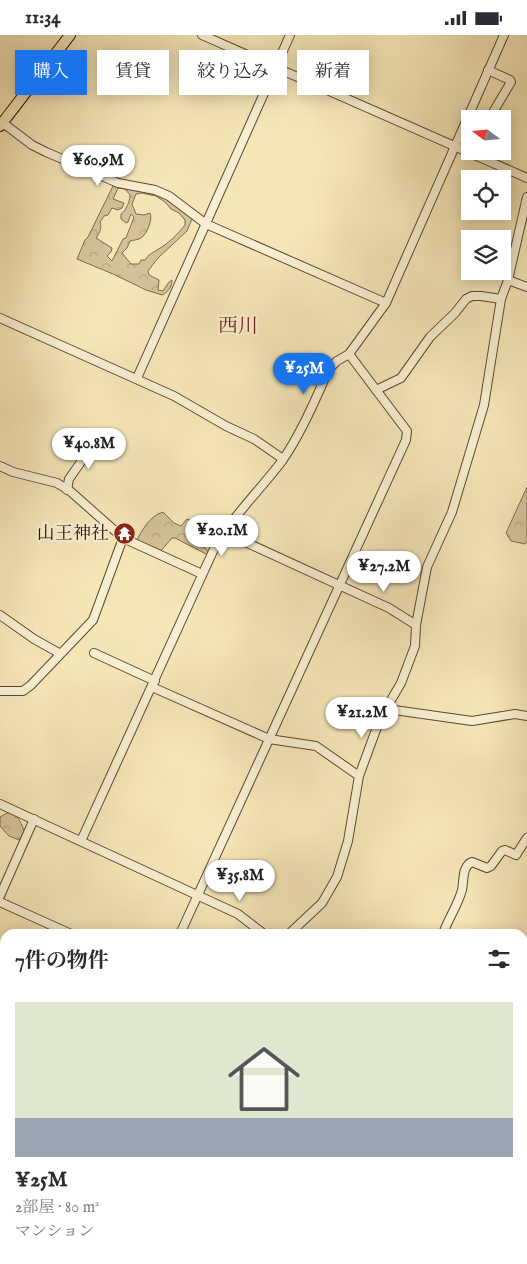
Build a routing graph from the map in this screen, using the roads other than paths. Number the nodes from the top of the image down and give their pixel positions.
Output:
1 (70, 35) edge
2 (202, 35) edge
3 (290, 35) edge
4 (504, 35) edge
5 (236, 50) edge
6 (284, 50) edge
7 (488, 70) junction
8 (287, 73) edge
9 (264, 95) edge
10 (495, 110) edge
11 (1, 124) edge
12 (454, 147) junction
13 (461, 149) edge
14 (491, 160) edge
15 (527, 178) edge
16 (527, 197) edge
17 (206, 224) junction
18 (511, 267) edge
19 (508, 280) joint
20 (527, 287) edge
21 (501, 299) junction
22 (386, 303) junction
23 (0, 318) edge
24 (349, 354) junction
25 (137, 378) junction
26 (376, 390) junction
27 (111, 441) dead end
28 (283, 459) junction
29 (0, 466) edge
30 (67, 490) junction
31 (225, 531) junction
32 (122, 538) junction
33 (202, 574) junction
34 (339, 585) junction
35 (0, 615) edge
36 (416, 625) junction
37 (60, 653) junction
38 (94, 653) dead end
39 (153, 684) junction
40 (0, 691) edge
41 (387, 709) junction
42 (527, 715) edge
43 (269, 739) junction
44 (359, 776) junction
45 (0, 804) edge
46 (34, 819) junction
47 (527, 838) edge
48 (81, 841) junction
49 (198, 894) junction
50 (0, 896) edge
51 (0, 902) edge
52 (60, 929) edge
53 (182, 929) edge
54 (258, 929) edge
55 (294, 929) edge
56 (445, 929) edge

1 - 11 main road
2 - 5 street
3 - 6 street
4 - 7 street
7 - 10 street
7 - 12 street
8 - 12 street
9 - 17 street
11 - 17 street
12 - 13 street
12 - 22 street
14 - 15 street
16 - 18 street
17 - 22 street
17 - 25 street
19 - 20 street
19 - 21 street
21 - 26 street
21 - 36 street
22 - 24 street
23 - 25 street
24 - 26 street
24 - 28 street
25 - 28 street
26 - 34 street
27 - 30 street
28 - 31 street
29 - 30 street
30 - 32 street
31 - 33 street
31 - 34 street
32 - 33 street
32 - 37 street
33 - 39 street
34 - 36 street
34 - 43 street
35 - 37 street
36 - 41 street
37 - 40 street
38 - 39 street
39 - 43 street
39 - 48 street
41 - 42 street
41 - 44 street
43 - 44 street
43 - 49 street
44 - 55 street
45 - 46 street
46 - 48 street
46 - 50 street
47 - 56 street
48 - 49 street
49 - 53 street
49 - 54 street
51 - 52 street

